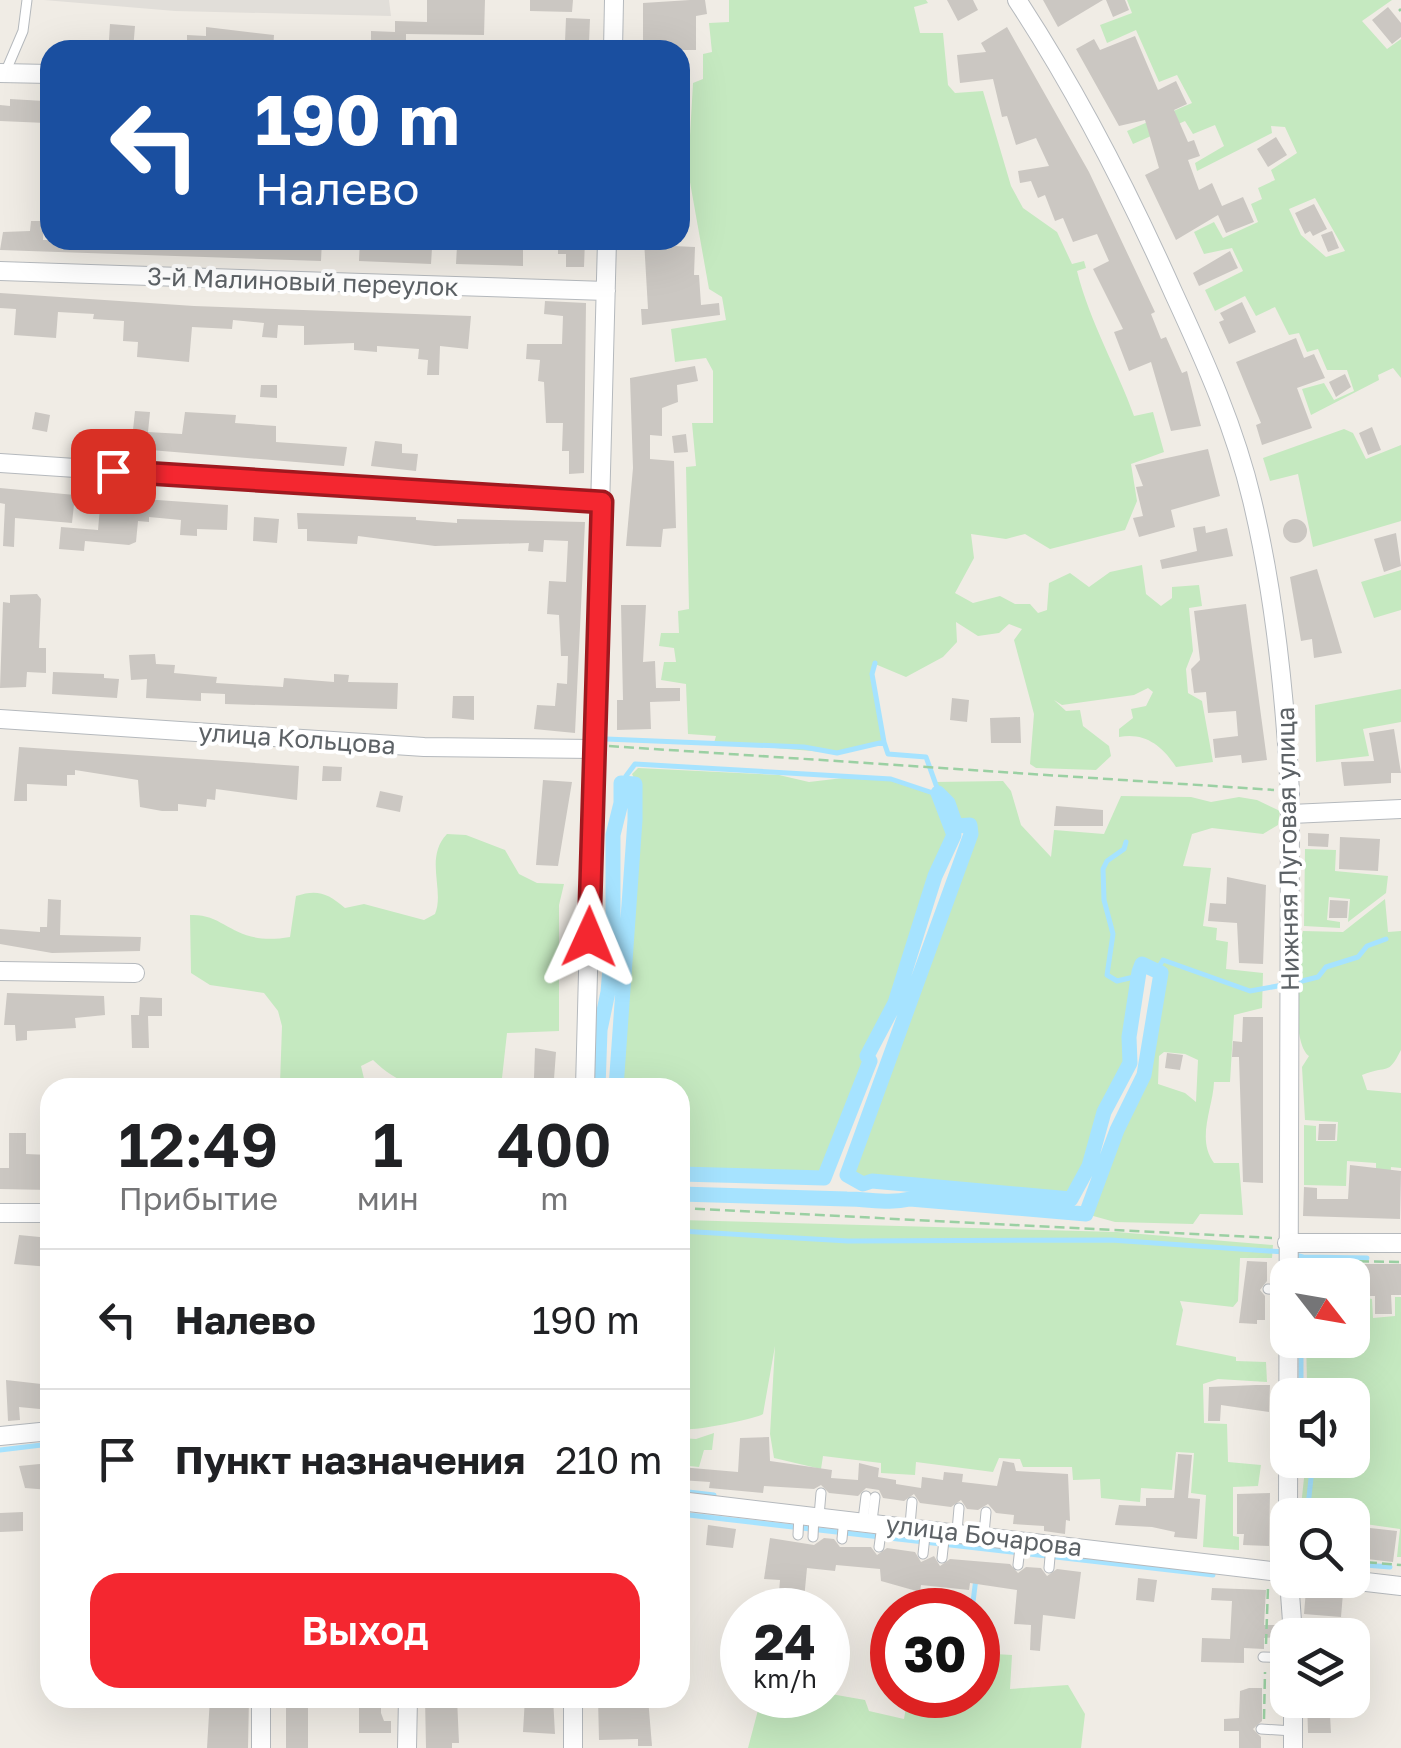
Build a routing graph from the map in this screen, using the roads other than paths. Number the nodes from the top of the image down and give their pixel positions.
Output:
1 (27, 0) edge
2 (614, 0) edge
3 (1017, 0) edge
4 (613, 40) edge
5 (3, 73) edge
6 (40, 74) edge
7 (608, 250) edge
8 (0, 271) edge
9 (606, 291) junction
10 (0, 463) edge
11 (602, 502) junction
12 (0, 719) edge
13 (594, 748) junction
14 (1401, 809) edge
15 (1291, 814) junction
16 (0, 971) edge
17 (135, 973) dead end
18 (585, 1078) edge
19 (0, 1213) edge
20 (40, 1213) edge
21 (1287, 1243) junction
22 (1401, 1243) edge
23 (1284, 1258) edge
24 (40, 1432) edge
25 (0, 1436) edge
26 (822, 1493) dead end
27 (871, 1497) dead end
28 (912, 1502) dead end
29 (690, 1506) edge
30 (959, 1508) dead end
31 (986, 1512) dead end
32 (811, 1515) junction
33 (865, 1521) junction
34 (934, 1528) junction
35 (984, 1534) junction
36 (798, 1535) dead end
37 (814, 1536) dead end
38 (842, 1539) dead end
39 (1021, 1539) junction
40 (1051, 1543) junction
41 (879, 1548) dead end
42 (923, 1554) dead end
43 (942, 1558) dead end
44 (1018, 1565) dead end
45 (1048, 1568) dead end
46 (1270, 1576) edge
47 (1370, 1582) edge
48 (1401, 1586) edge
49 (1263, 1657) dead end
50 (1270, 1657) edge
51 (261, 1708) edge
52 (408, 1708) edge
53 (574, 1708) edge
54 (1262, 1729) dead end
55 (1293, 1740) edge
56 (261, 1748) edge
57 (408, 1748) edge
58 (573, 1748) edge

1 - 5 lane
2 - 4 street
3 - 15 street, Нижняя Луговая улица
5 - 6 street
7 - 9 street
8 - 9 street, 3-й Малиновый переулок
9 - 11 street
10 - 11 street
11 - 13 street
12 - 13 street, улица Кольцова
13 - 18 street
14 - 15 street
15 - 21 street, Нижняя Луговая улица
16 - 17 street
19 - 20 street
21 - 22 street
21 - 23 street, Нижняя Луговая улица
24 - 25 street
26 - 32 lane
27 - 33 lane
28 - 34 lane
29 - 32 street, улица Бочарова
30 - 34 lane
31 - 35 lane
32 - 33 street, улица Бочарова
32 - 36 lane
32 - 37 lane
33 - 34 street, улица Бочарова
33 - 38 lane
33 - 41 lane
34 - 35 street, улица Бочарова
34 - 42 lane
34 - 43 lane
35 - 39 street, улица Бочарова
39 - 40 street, улица Бочарова
39 - 44 lane
40 - 45 lane
40 - 46 street, улица Бочарова
47 - 48 street
49 - 50 lane
51 - 56 street
52 - 57 street
53 - 58 street
54 - 55 lane

